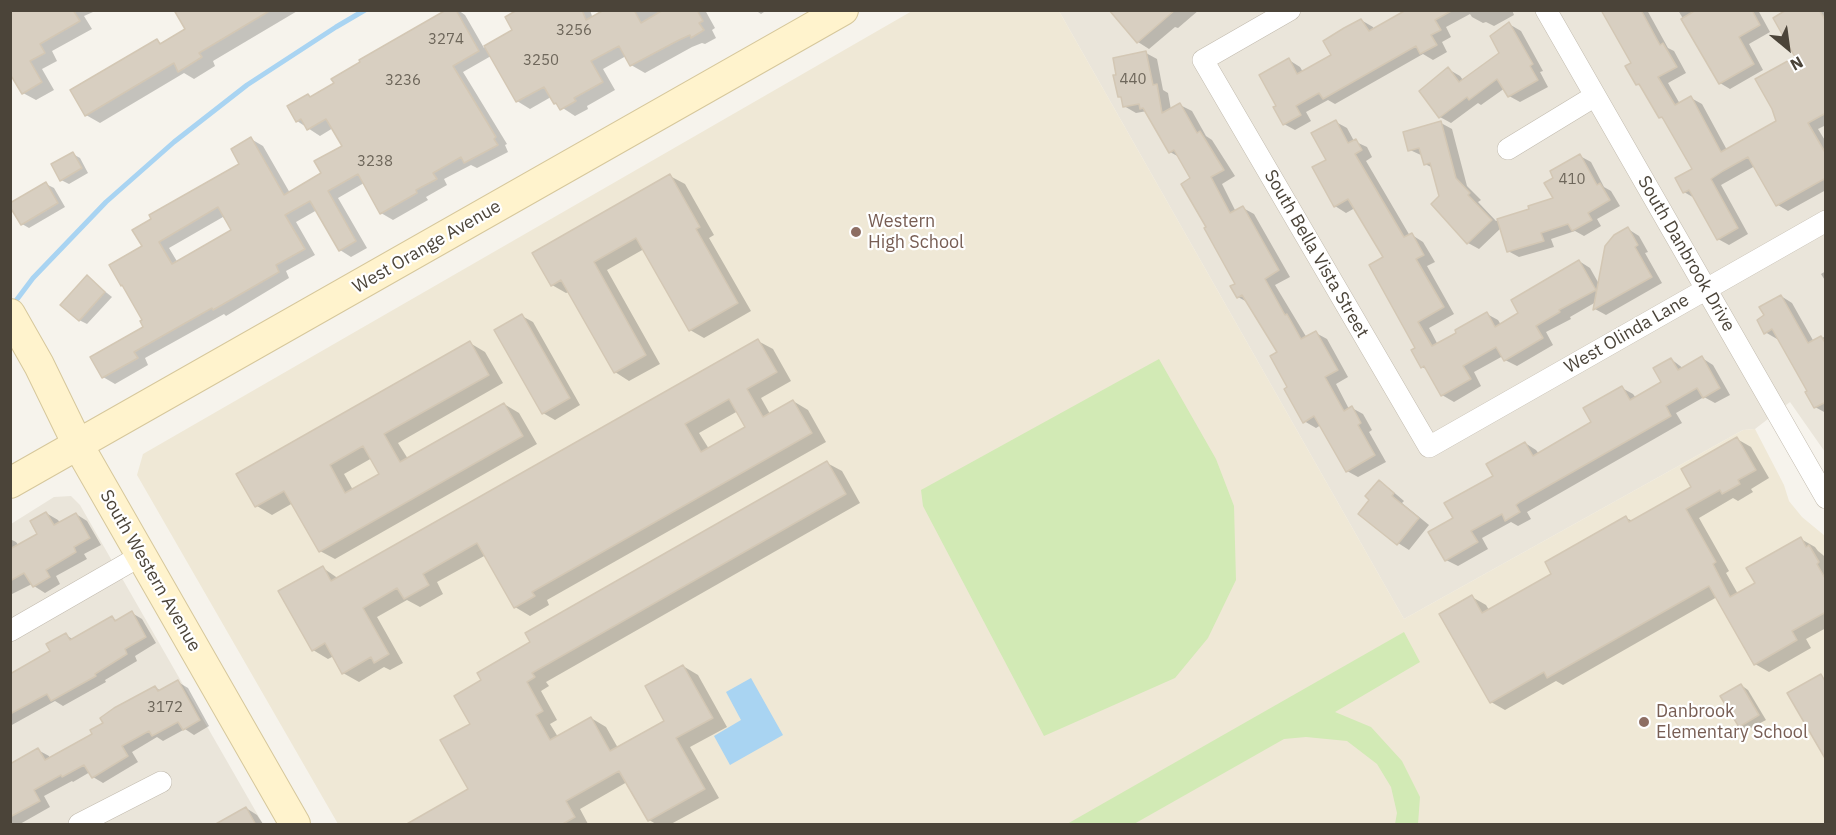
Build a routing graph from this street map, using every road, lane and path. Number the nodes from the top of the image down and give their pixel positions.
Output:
1 (843, 10) edge
2 (1290, 10) edge
3 (1546, 10) edge
4 (1595, 96) junction
5 (1508, 149) dead end
6 (1826, 222) edge
7 (1706, 290) junction
8 (10, 314) edge
9 (78, 445) junction
10 (1430, 447) joint
11 (10, 483) edge
12 (1826, 498) edge
13 (142, 555) junction
14 (10, 631) edge
15 (162, 782) dead end
16 (78, 825) edge
17 (296, 825) edge

1 - 9 main road, West Orange Avenue
2 - 10 street, South Bella Vista Street
3 - 4 street, South Danbrook Drive
4 - 5 street
4 - 7 street, South Danbrook Drive
6 - 7 street, West Olinda Lane
7 - 10 street, West Olinda Lane
7 - 12 street, South Danbrook Drive
8 - 9 main road, South Western Avenue
9 - 11 main road, West Orange Avenue
9 - 13 main road, South Western Avenue
13 - 14 street
13 - 17 main road, South Western Avenue
15 - 16 street

